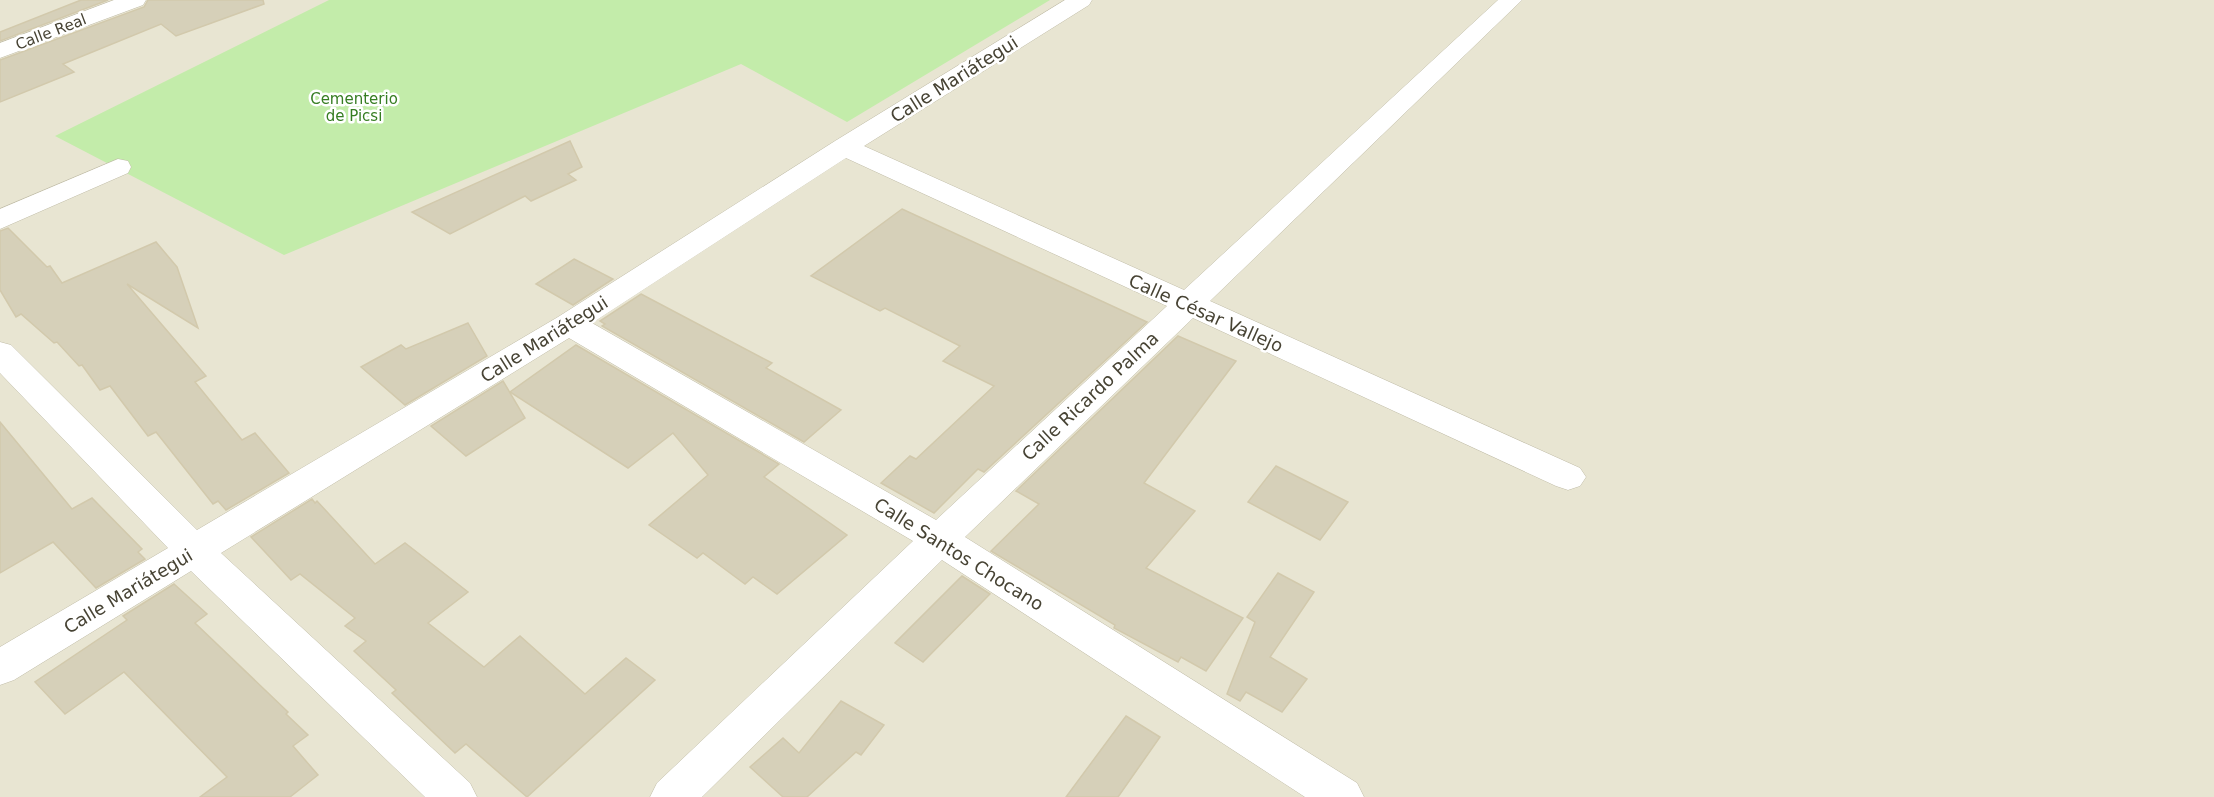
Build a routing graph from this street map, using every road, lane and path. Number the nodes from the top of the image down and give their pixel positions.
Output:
1 (135, 0) edge
2 (1081, 0) edge
3 (1511, 0) edge
4 (0, 51) edge
5 (844, 147) junction
6 (118, 167) dead end
7 (0, 220) edge
8 (1187, 304) junction
9 (569, 324) junction
10 (0, 353) edge
11 (1569, 477) dead end
12 (939, 539) junction
13 (194, 551) junction
14 (0, 668) edge
15 (455, 797) edge
16 (672, 797) edge
17 (1342, 797) edge

1 - 4 street, Calle Real
2 - 5 street, Calle Mariátegui
3 - 8 street, Calle Ricardo Palma
5 - 8 street, Calle César Vallejo
5 - 9 street, Calle Mariátegui
6 - 7 street
8 - 11 street, Calle César Vallejo
8 - 12 street, Calle Ricardo Palma
9 - 12 street, Calle Santos Chocano
9 - 13 street, Calle Mariátegui
10 - 13 street
12 - 16 street, Calle Ricardo Palma
12 - 17 street, Calle Santos Chocano
13 - 14 street, Calle Mariátegui
13 - 15 street

